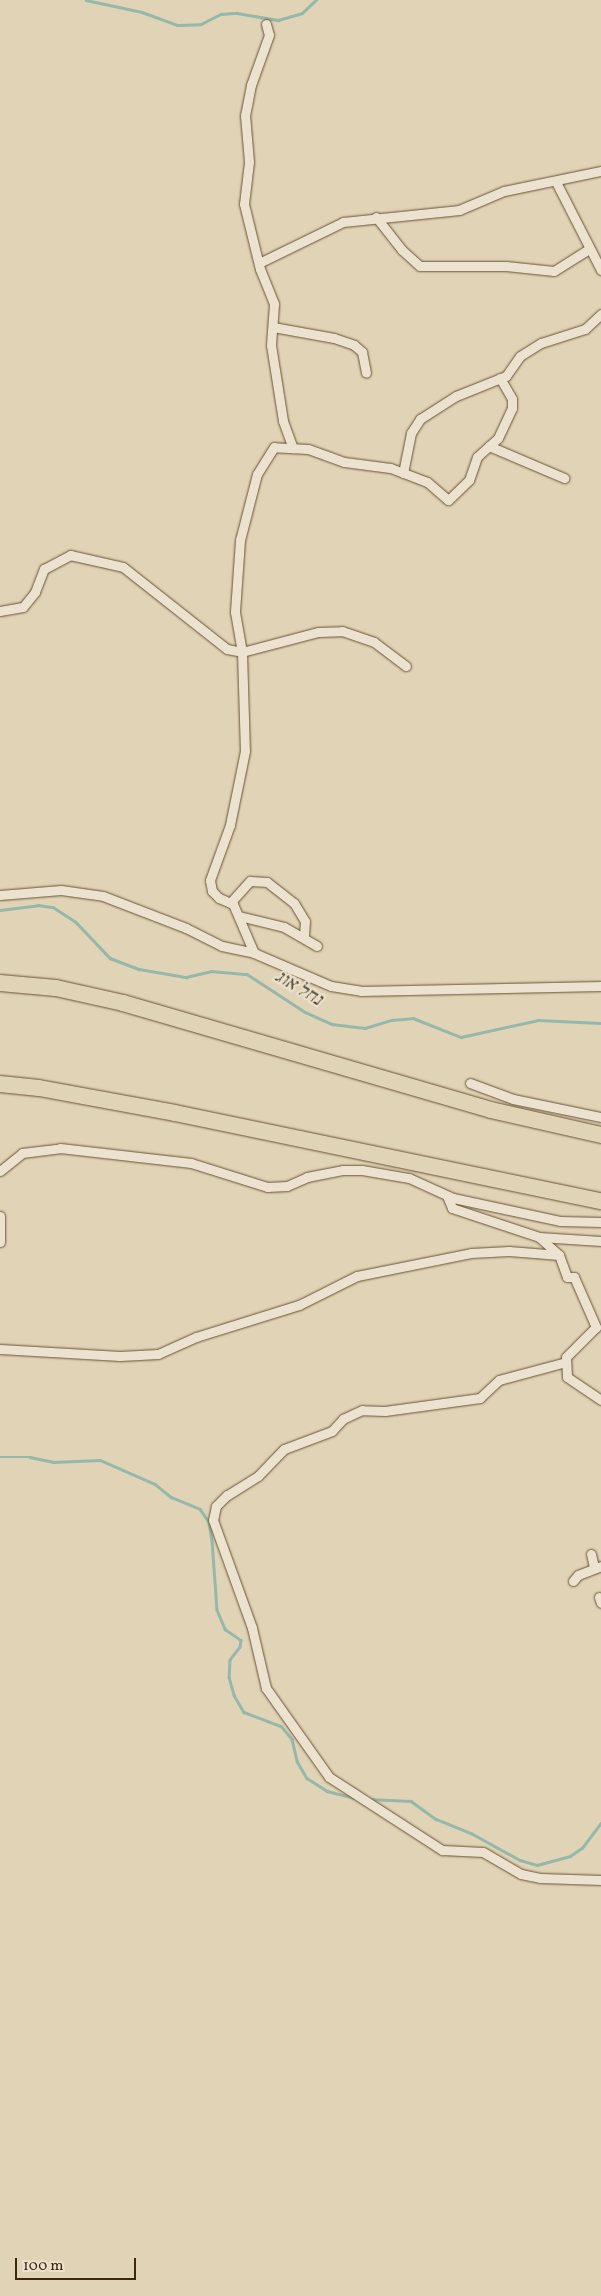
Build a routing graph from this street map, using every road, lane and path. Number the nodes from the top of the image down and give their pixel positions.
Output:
1 (266, 24) dead end
2 (601, 171) edge
3 (556, 182) junction
4 (376, 217) junction
5 (589, 249) junction
6 (258, 263) junction
7 (601, 270) edge
8 (601, 314) edge
9 (273, 327) junction
10 (366, 373) dead end
11 (500, 378) junction
12 (489, 446) junction
13 (293, 448) junction
14 (403, 473) junction
15 (564, 478) dead end
16 (0, 611) edge
17 (242, 652) junction
18 (406, 666) dead end
19 (0, 895) edge
20 (230, 903) junction
21 (239, 916) junction
22 (304, 936) junction
23 (317, 946) dead end
24 (254, 953) junction
25 (0, 983) edge
26 (601, 986) edge
27 (470, 1083) dead end
28 (0, 1084) edge
29 (601, 1117) edge
30 (601, 1135) edge
31 (0, 1171) edge
32 (446, 1196) junction
33 (601, 1200) edge
34 (0, 1216) edge
35 (601, 1222) edge
36 (539, 1237) junction
37 (601, 1241) edge
38 (0, 1242) edge
39 (559, 1255) junction
40 (598, 1330) edge
41 (0, 1349) edge
42 (566, 1362) junction
43 (597, 1397) edge
44 (601, 1404) edge
45 (591, 1554) dead end
46 (598, 1566) edge
47 (573, 1580) dead end
48 (601, 1880) edge

1 - 6 street
2 - 3 street
3 - 4 street
3 - 5 street
4 - 5 street
4 - 6 street
5 - 7 street
6 - 9 street
8 - 11 street
9 - 10 street
9 - 13 street
11 - 12 street
11 - 14 street
12 - 14 street
12 - 15 street
13 - 14 street
13 - 17 street
16 - 17 street
17 - 18 street
17 - 20 street
19 - 24 street
20 - 21 street
20 - 22 street
21 - 22 street
21 - 24 street
22 - 23 street
24 - 26 street
25 - 30 highway
27 - 29 street
28 - 33 highway
31 - 32 street
32 - 35 street
32 - 36 street
34 - 38 street
36 - 37 street
36 - 39 street
39 - 40 street
39 - 41 street
40 - 42 street
42 - 43 street
42 - 48 street
43 - 44 street
45 - 46 street
46 - 47 street

